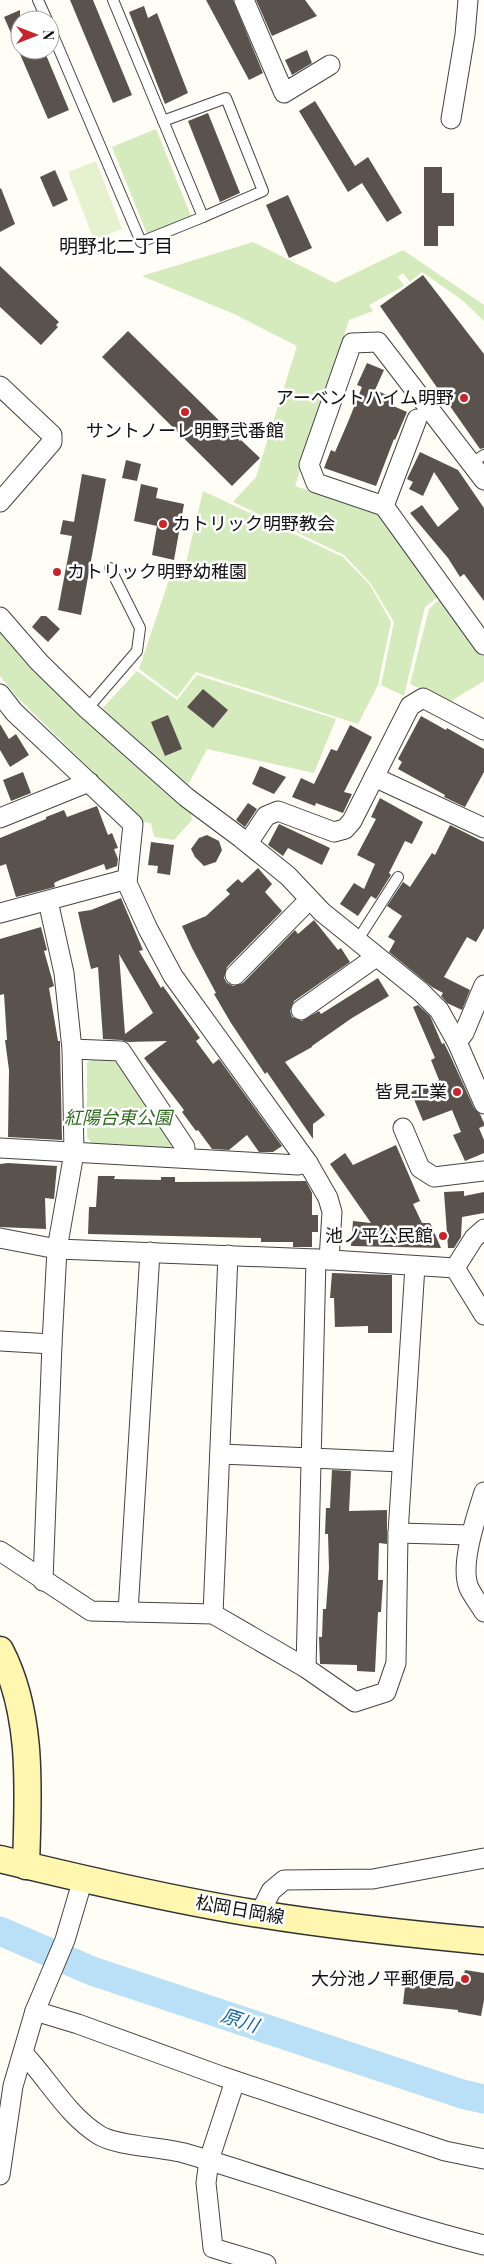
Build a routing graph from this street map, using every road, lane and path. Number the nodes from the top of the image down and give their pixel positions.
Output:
1 (113, 0) edge
2 (244, 0) edge
3 (468, 0) edge
4 (60, 52) edge
5 (330, 65) dead end
6 (451, 119) dead end
7 (163, 121) junction
8 (203, 217) junction
9 (0, 386) edge
10 (417, 419) dead end
11 (478, 459) edge
12 (484, 480) edge
13 (0, 502) edge
14 (384, 506) junction
15 (110, 568) dead end
16 (0, 616) edge
17 (484, 645) edge
18 (0, 694) edge
19 (87, 709) junction
20 (7, 716) edge
21 (484, 730) edge
22 (374, 778) junction
23 (89, 782) junction
24 (0, 818) edge
25 (484, 828) edge
26 (248, 843) junction
27 (398, 877) dead end
28 (127, 879) junction
29 (310, 900) junction
30 (48, 901) junction
31 (0, 913) edge
32 (357, 941) junction
33 (376, 957) junction
34 (235, 975) dead end
35 (484, 986) edge
36 (301, 1010) dead end
37 (457, 1042) junction
38 (72, 1049) junction
39 (484, 1104) edge
40 (402, 1128) dead end
41 (0, 1148) edge
42 (74, 1152) junction
43 (184, 1158) junction
44 (308, 1163) junction
45 (484, 1171) edge
46 (484, 1229) edge
47 (0, 1238) edge
48 (58, 1248) junction
49 (150, 1252) junction
50 (228, 1255) junction
51 (323, 1259) junction
52 (415, 1266) junction
53 (454, 1268) junction
54 (484, 1315) edge
55 (0, 1341) edge
56 (52, 1344) junction
57 (220, 1454) junction
58 (311, 1458) junction
59 (402, 1462) junction
60 (484, 1492) edge
61 (398, 1533) junction
62 (470, 1535) junction
63 (0, 1551) edge
64 (43, 1581) junction
65 (128, 1612) junction
66 (484, 1612) edge
67 (213, 1614) junction
68 (0, 1650) edge
69 (306, 1668) junction
70 (484, 1858) edge
71 (0, 1859) edge
72 (26, 1866) junction
73 (84, 1879) junction
74 (259, 1914) junction
75 (484, 1941) edge
76 (35, 2010) junction
77 (22, 2053) junction
78 (235, 2081) junction
79 (484, 2159) edge
80 (209, 2160) junction
81 (0, 2169) edge
82 (484, 2245) edge
83 (266, 2264) edge

1 - 7 lane
2 - 5 street
3 - 6 street
4 - 8 lane
7 - 8 lane
7 - 8 lane
9 - 13 street
10 - 14 street
11 - 12 street
11 - 14 street
14 - 17 street
15 - 19 lane
16 - 19 street
18 - 20 street
19 - 26 street
20 - 23 street
21 - 22 street
22 - 25 street
22 - 26 street
23 - 24 street
23 - 28 street
26 - 29 street
27 - 32 lane
28 - 30 street
28 - 44 street
29 - 32 street
29 - 34 street
30 - 31 street
30 - 38 street
32 - 33 street
33 - 36 street
33 - 37 street
35 - 37 street
37 - 39 street
38 - 42 street
38 - 43 street
40 - 45 street
41 - 42 street
42 - 43 street
42 - 48 street
43 - 44 street
44 - 51 street
46 - 53 street
47 - 48 street
48 - 49 street
48 - 56 street
49 - 50 street
49 - 65 street
50 - 51 street
50 - 57 street
51 - 52 street
51 - 58 street
52 - 53 street
52 - 59 street
53 - 54 street
55 - 56 street
56 - 64 street
57 - 58 street
57 - 67 street
58 - 59 street
58 - 69 street
59 - 61 street
60 - 62 street
61 - 62 street
61 - 69 street
62 - 66 street
63 - 64 street
64 - 65 street
65 - 67 street
67 - 69 street
68 - 72 main road
70 - 74 street
71 - 72 main road, 松岡日岡線
72 - 73 main road, 松岡日岡線
73 - 74 main road, 松岡日岡線
73 - 76 street
74 - 75 main road, 松岡日岡線
76 - 77 street
76 - 78 street
77 - 80 street
77 - 81 street
78 - 79 street
78 - 80 street
80 - 82 street
80 - 83 street

